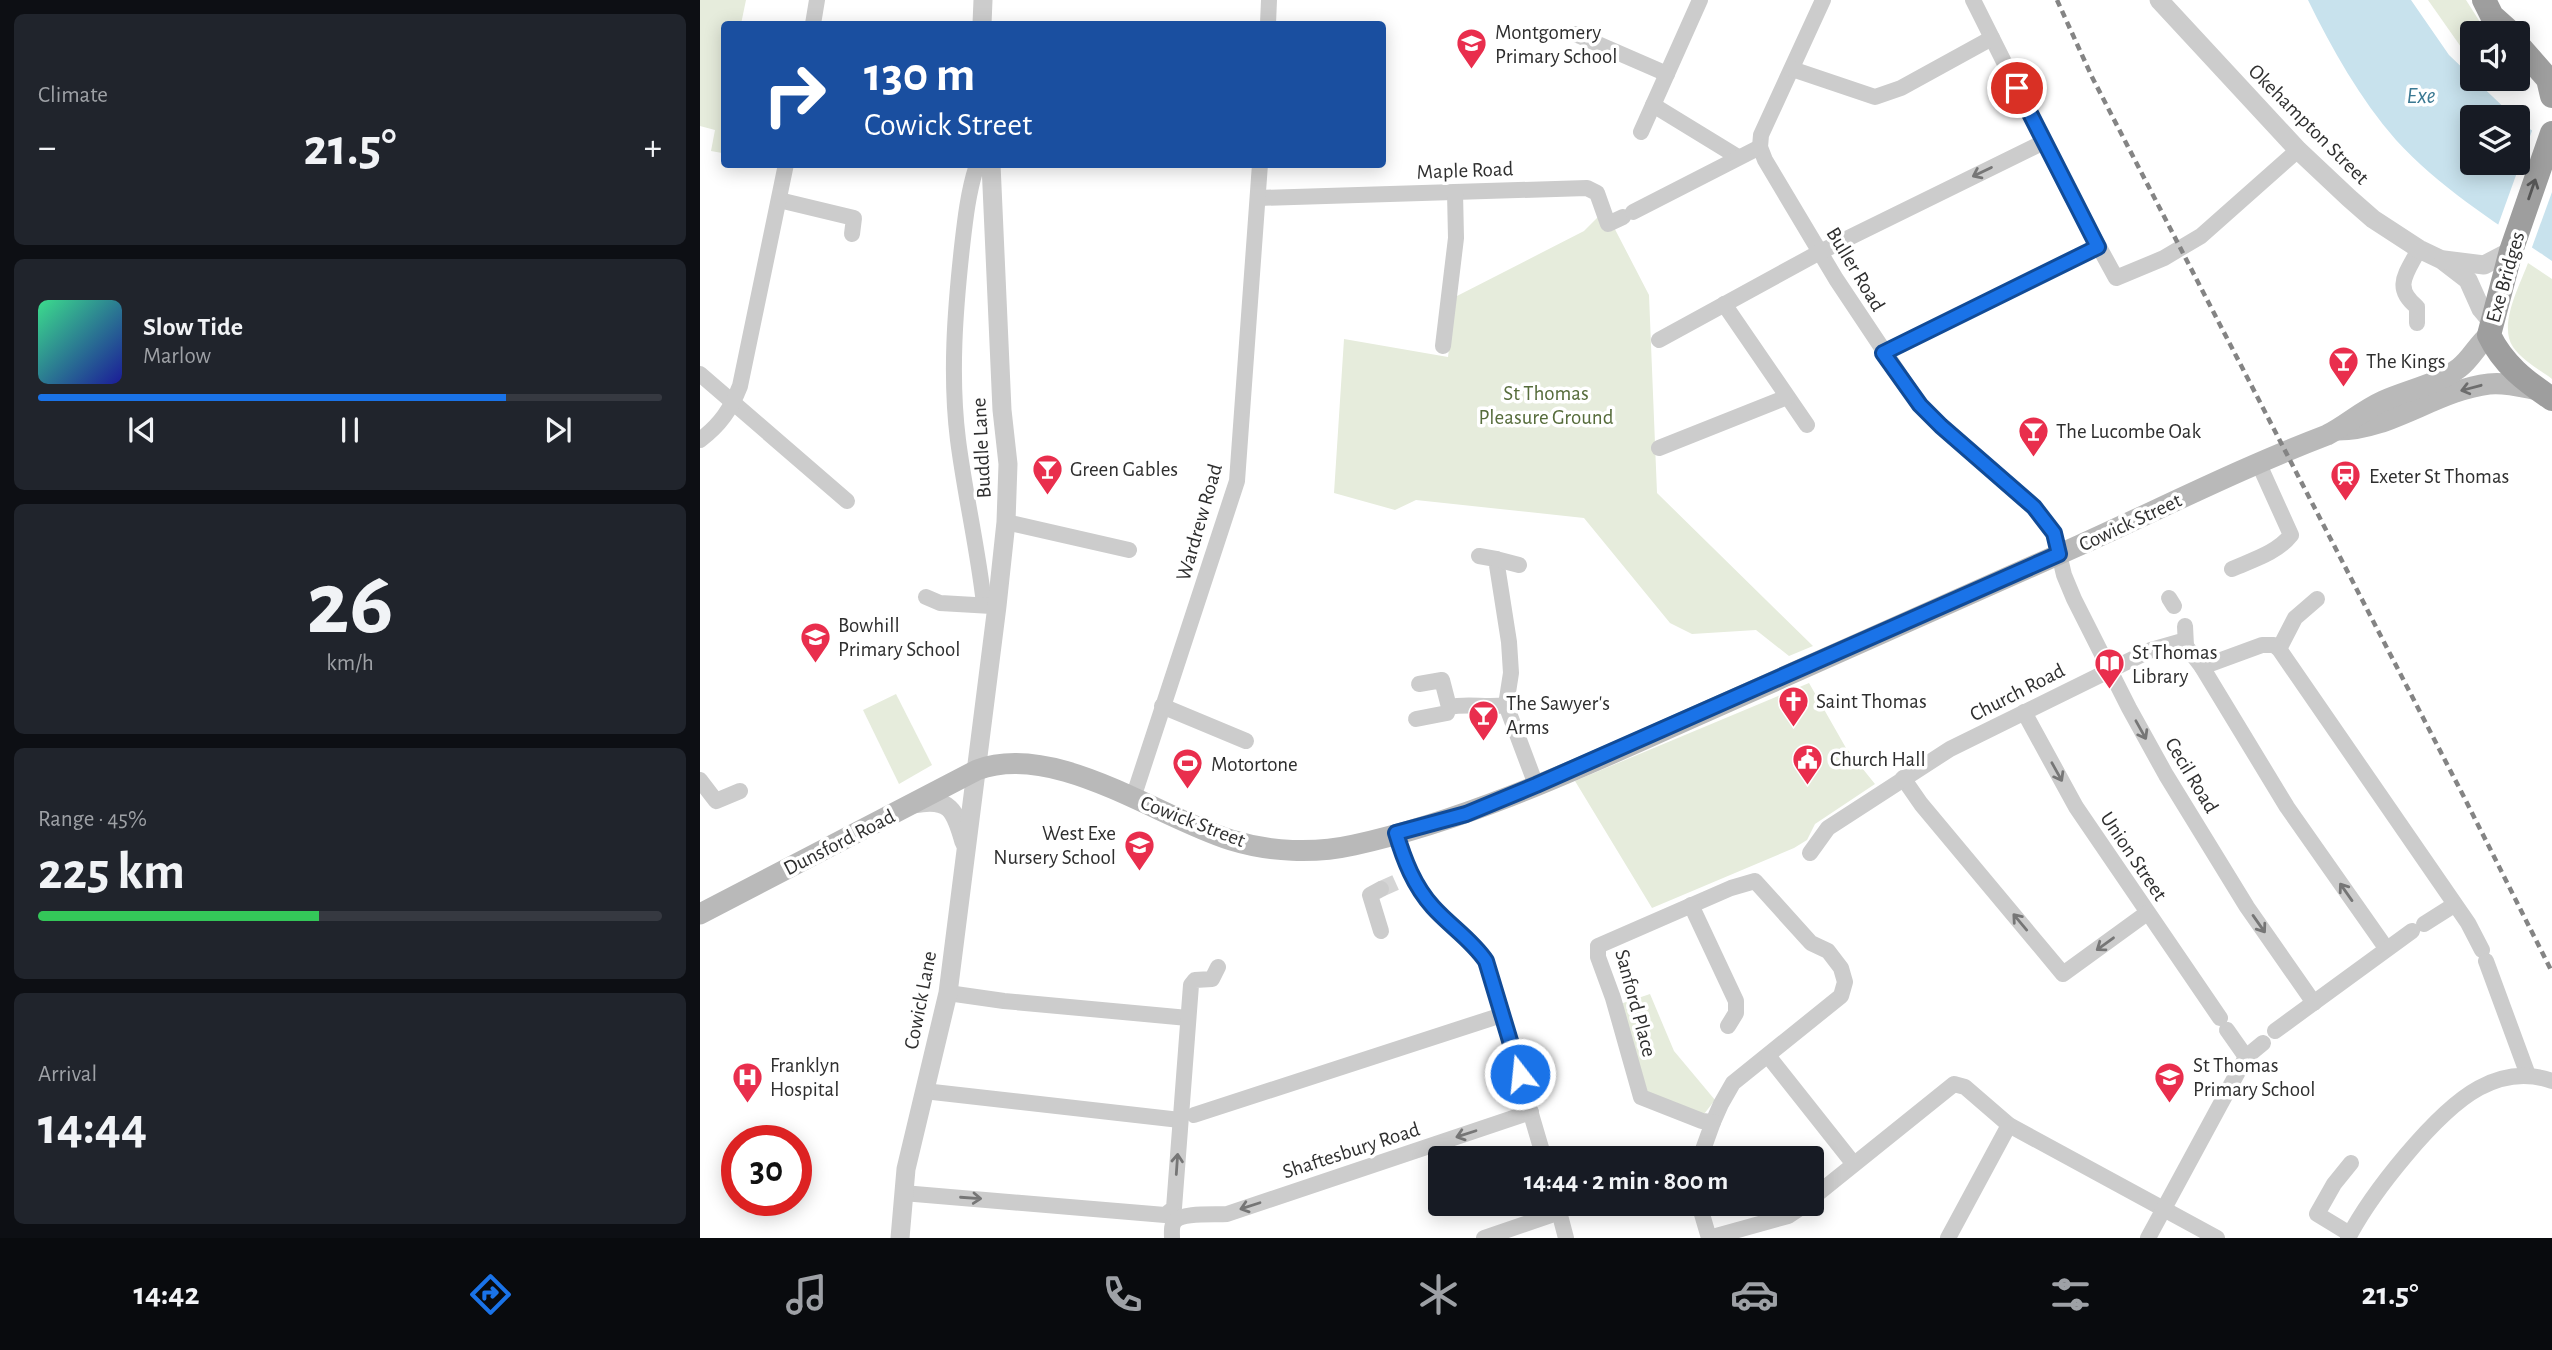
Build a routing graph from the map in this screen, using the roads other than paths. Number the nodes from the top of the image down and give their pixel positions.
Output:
1 (817, 0) edge
2 (983, 0) edge
3 (1269, 0) edge
4 (1700, 0) edge
5 (1823, 0) edge
6 (1973, 0) edge
7 (2159, 0) edge
8 (2484, 0) edge
9 (814, 21) edge
10 (982, 21) edge
11 (1268, 21) edge
12 (2497, 21) edge
13 (1575, 34) dead end
14 (1992, 38) junction
15 (2530, 45) edge
16 (2530, 50) edge
17 (2552, 55) edge
18 (2530, 57) edge
19 (2552, 67) edge
20 (1792, 69) junction
21 (1667, 74) junction
22 (2552, 96) edge
23 (1653, 105) junction
24 (1641, 132) dead end
25 (2552, 132) edge
26 (2044, 142) junction
27 (1760, 147) junction
28 (2298, 150) junction
29 (1738, 157) junction
30 (785, 168) edge
31 (982, 168) edge
32 (982, 168) edge
33 (1259, 168) edge
34 (1455, 192) junction
35 (1258, 198) junction
36 (779, 200) junction
37 (852, 234) dead end
38 (2098, 247) junction
39 (2419, 249) junction
40 (2512, 249) junction
41 (1820, 252) junction
42 (2442, 260) junction
43 (1724, 304) junction
44 (2417, 323) dead end
45 (2490, 328) junction
46 (1659, 340) dead end
47 (1443, 346) dead end
48 (1883, 353) junction
49 (700, 374) edge
50 (2545, 394) edge
51 (1787, 397) junction
52 (733, 403) junction
53 (1807, 425) dead end
54 (2337, 430) junction
55 (700, 440) edge
56 (1659, 448) dead end
57 (2258, 462) junction
58 (847, 501) dead end
59 (1006, 522) junction
60 (1129, 550) dead end
61 (2059, 554) junction
62 (1479, 556) dead end
63 (1496, 559) junction
64 (1519, 565) dead end
65 (2232, 569) dead end
66 (926, 597) dead end
67 (2317, 599) dead end
68 (991, 605) junction
69 (2185, 626) dead end
70 (2186, 646) junction
71 (2279, 649) junction
72 (2202, 667) junction
73 (2110, 669) junction
74 (1419, 684) dead end
75 (1506, 705) junction
76 (1161, 706) junction
77 (1449, 707) junction
78 (2024, 712) junction
79 (1416, 719) dead end
80 (1246, 741) dead end
81 (977, 770) junction
82 (1903, 778) junction
83 (700, 780) edge
84 (1536, 785) junction
85 (740, 791) dead end
86 (1133, 798) junction
87 (911, 804) junction
88 (1396, 833) junction
89 (966, 849) junction
90 (1810, 852) dead end
91 (1381, 889) dead end
92 (1690, 905) junction
93 (2454, 905) junction
94 (2147, 913) junction
95 (700, 914) edge
96 (1381, 931) dead end
97 (2386, 948) junction
98 (1218, 967) dead end
99 (948, 993) junction
100 (2314, 1003) junction
101 (1502, 1015) junction
102 (1188, 1018) junction
103 (1728, 1026) dead end
104 (1769, 1057) junction
105 (2246, 1057) junction
106 (2528, 1075) junction
107 (2552, 1081) edge
108 (924, 1091) junction
109 (1531, 1112) junction
110 (1187, 1118) junction
111 (2003, 1120) junction
112 (1713, 1122) junction
113 (1541, 1146) edge
114 (1704, 1146) edge
115 (1853, 1163) junction
116 (2351, 1163) dead end
117 (1824, 1188) edge
118 (902, 1193) junction
119 (2164, 1209) junction
120 (1178, 1212) junction
121 (1538, 1216) edge
122 (1560, 1216) edge
123 (1703, 1216) edge
124 (1790, 1216) edge
125 (1772, 1230) edge
126 (2349, 1236) edge
127 (900, 1238) edge
128 (1172, 1238) edge
129 (1484, 1238) edge
130 (1566, 1238) edge
131 (1709, 1238) edge
132 (1948, 1238) edge
133 (2148, 1238) edge
134 (2217, 1238) edge

1 - 9 street
2 - 10 street
3 - 11 street
4 - 21 street
5 - 20 street
6 - 14 street
7 - 28 street, Okehampton Street
8 - 12 highway
13 - 21 street
14 - 20 street
14 - 26 street
15 - 17 highway
16 - 19 highway
18 - 22 highway
20 - 27 street
21 - 23 street
23 - 24 street
23 - 29 street
40 -> 25 highway, Exe Bridges
26 - 38 street
26 -> 41 street
27 - 29 street
27 - 41 street, Buller Road
28 - 38 street
28 - 39 street, Okehampton Street
29 - 34 street, Maple Road
30 - 36 street
31 - 59 street, Buddle Lane
32 - 68 street, Buddle Lane
33 - 35 street, Wardrew Road
34 - 35 street, Maple Road
34 - 47 street
35 - 76 street, Wardrew Road
36 - 37 street
36 - 52 street
38 - 48 street
39 - 42 street, Okehampton Street
39 - 44 street
40 - 42 street, Okehampton Street
40 - 45 highway, Exe Bridges
41 - 43 street
41 - 48 street, Buller Road
42 - 45 street, Okehampton Street
43 - 46 street
43 - 51 street
45 - 50 highway, Exe Bridges
45 - 54 main road, Cowick Street
48 - 61 street, Buller Road
49 - 52 street
50 -> 54 main road, Cowick Street
51 - 53 street
51 - 56 street
52 - 55 street
52 - 58 street
54 - 57 main road, Cowick Street
57 - 61 main road, Cowick Street
57 - 65 street
59 - 60 street
59 - 68 street, Buddle Lane
61 - 73 street, Cecil Road
61 - 84 main road, Cowick Street
62 - 63 street
63 - 64 street
63 - 75 street
66 - 68 street
67 - 71 street
68 - 81 street, Buddle Lane
69 - 70 street
70 - 72 street
70 - 73 street, Church Road
71 - 72 street
71 - 93 street
97 -> 72 street
73 - 78 street, Church Road
73 -> 100 street, Cecil Road
74 - 77 street
75 - 77 street
75 - 84 street
76 - 80 street
76 - 86 street, Wardrew Road
77 - 79 street
78 - 82 street, Church Road
78 -> 94 street, Union Street
81 - 86 main road, Cowick Street
81 - 87 main road, Dunsford Road
81 - 89 street, Cowick Lane
82 - 90 street, Church Road
94 -> 82 street
83 - 85 street
84 - 88 main road, Cowick Street
86 - 88 main road, Cowick Street
87 - 89 street
87 - 95 main road, Dunsford Road
88 - 101 street
89 - 99 street, Cowick Lane
91 - 96 street
92 - 103 street
92 - 104 street, Sanford Place
92 - 112 street, Sanford Place
93 - 97 street
93 - 106 street
94 - 105 street, Union Street
97 - 100 street
98 - 102 street
99 - 102 street
99 - 108 street, Cowick Lane
100 - 105 street
101 - 109 street
101 - 110 street
102 - 110 street
104 - 112 street
104 - 115 street
105 - 119 street
106 - 107 street
106 - 126 street
108 - 110 street
108 - 118 street, Cowick Lane
109 - 113 street
109 -> 120 street, Shaftesbury Road
120 -> 110 street
111 - 115 street
111 - 119 street
111 - 132 street
112 - 114 street
115 - 117 street
116 - 126 street
118 -> 120 street, Shaftesbury Road
118 - 127 street, Cowick Lane
119 - 133 street
119 - 134 street
120 - 128 street
121 - 129 street
122 - 130 street
123 - 131 street
124 - 125 street
125 - 131 street

